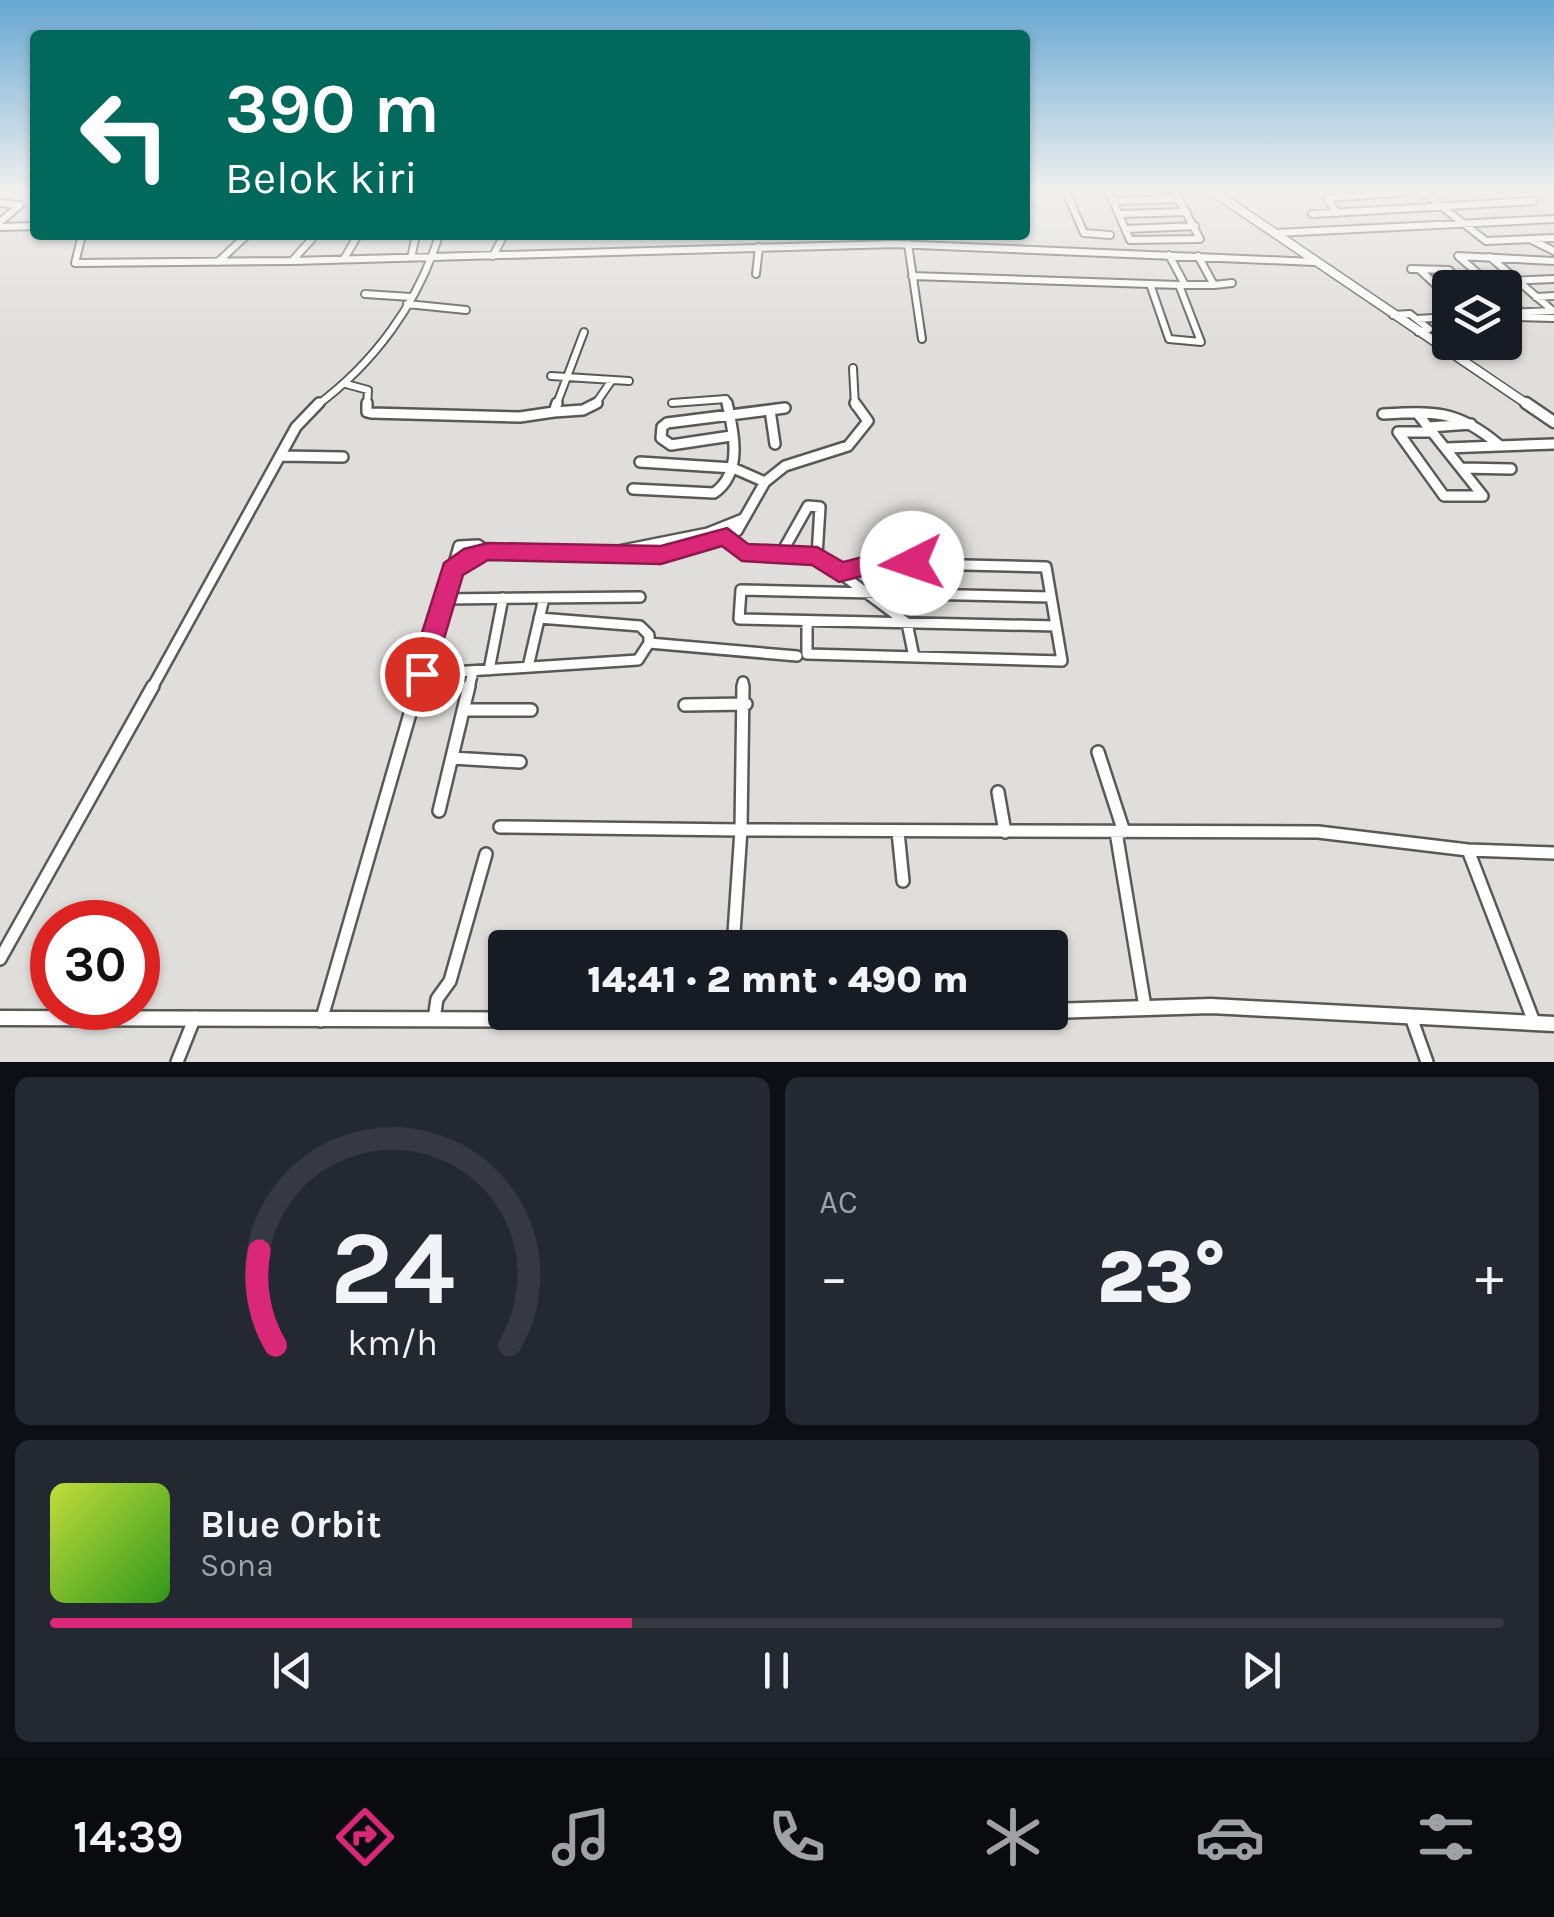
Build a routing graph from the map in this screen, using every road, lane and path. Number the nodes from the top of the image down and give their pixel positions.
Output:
1 (80, 242) edge
2 (240, 242) edge
3 (309, 242) edge
4 (354, 242) edge
5 (415, 242) edge
6 (438, 242) edge
7 (501, 242) edge
8 (676, 242) edge
9 (778, 242) edge
10 (804, 242) edge
11 (825, 242) edge
12 (847, 242) edge
13 (1287, 242) edge
14 (908, 244) junction
15 (945, 244) joint
16 (847, 245) junction
17 (806, 246) junction
18 (826, 246) junction
19 (778, 247) junction
20 (759, 248) junction
21 (677, 250) junction
22 (1169, 255) junction
23 (493, 256) junction
24 (1198, 256) junction
25 (1490, 256) junction
26 (434, 257) junction
27 (411, 258) junction
28 (344, 259) junction
29 (292, 261) junction
30 (218, 262) junction
31 (1314, 262) junction
32 (1554, 262) edge
33 (1499, 264) junction
34 (1416, 270) joint
35 (1432, 270) edge
36 (1474, 270) edge
37 (1506, 270) edge
38 (756, 274) dead end
39 (912, 276) junction
40 (1554, 279) edge
41 (1522, 280) edge
42 (1432, 281) edge
43 (1232, 283) dead end
44 (1150, 284) junction
45 (1522, 284) edge
46 (1182, 285) junction
47 (1214, 285) junction
48 (365, 294) dead end
49 (1554, 296) edge
50 (1536, 297) junction
51 (409, 300) junction
52 (466, 310) dead end
53 (1522, 311) edge
54 (1522, 314) edge
55 (1553, 314) edge
56 (1393, 316) junction
57 (1432, 318) edge
58 (1418, 319) junction
59 (584, 332) dead end
60 (1418, 332) junction
61 (922, 338) dead end
62 (854, 368) dead end
63 (551, 376) dead end
64 (565, 377) junction
65 (612, 380) junction
66 (629, 381) dead end
67 (346, 384) junction
68 (672, 403) dead end
69 (785, 408) dead end
70 (770, 410) junction
71 (554, 412) junction
72 (1417, 413) junction
73 (1382, 414) dead end
74 (730, 415) junction
75 (1554, 422) edge
76 (1477, 424) junction
77 (1431, 430) junction
78 (731, 436) junction
79 (775, 444) dead end
80 (1499, 444) junction
81 (1554, 444) edge
82 (1446, 448) junction
83 (280, 456) junction
84 (343, 457) dead end
85 (640, 462) dead end
86 (733, 468) junction
87 (1462, 468) junction
88 (1511, 469) dead end
89 (766, 482) junction
90 (633, 489) dead end
91 (745, 519) junction
92 (727, 536) junction
93 (686, 542) junction
94 (781, 554) junction
95 (817, 556) junction
96 (839, 572) junction
97 (867, 593) junction
98 (640, 597) dead end
99 (1051, 597) junction
100 (504, 598) junction
101 (544, 598) junction
102 (444, 599) junction
103 (539, 618) junction
104 (806, 621) junction
105 (907, 623) junction
106 (1056, 626) junction
107 (649, 643) junction
108 (798, 656) dead end
109 (914, 656) junction
110 (528, 668) junction
111 (488, 670) junction
112 (473, 671) junction
113 (422, 674) junction
114 (744, 682) dead end
115 (746, 704) junction
116 (685, 705) dead end
117 (464, 710) junction
118 (531, 710) dead end
119 (1098, 752) dead end
120 (452, 758) junction
121 (520, 762) dead end
122 (998, 792) dead end
123 (439, 811) dead end
124 (500, 827) dead end
125 (741, 830) junction
126 (898, 832) junction
127 (1005, 832) junction
128 (1120, 832) junction
129 (1468, 850) junction
130 (1554, 853) edge
131 (486, 854) dead end
132 (903, 880) dead end
133 (734, 930) edge
134 (0, 959) edge
135 (1144, 1007) junction
136 (1068, 1010) edge
137 (195, 1017) junction
138 (1411, 1017) junction
139 (0, 1018) edge
140 (488, 1018) edge
141 (434, 1019) junction
142 (321, 1021) junction
143 (1534, 1022) junction
144 (1554, 1024) edge
145 (177, 1062) edge
146 (1427, 1062) edge

1 - 30 street
2 - 30 street
3 - 29 street
4 - 28 street
5 - 27 street
6 - 26 street
7 - 23 street
8 - 21 street
9 - 19 street
10 - 17 street
11 - 18 street
12 - 16 street
13 - 31 main road
14 - 15 street
14 - 16 street
14 - 39 street
15 - 22 street
16 - 18 street
17 - 18 street
17 - 19 street
19 - 20 street
20 - 21 street
20 - 38 street
21 - 23 street
22 - 24 street
22 - 46 street
23 - 26 street
24 - 31 street
24 - 47 street
25 - 32 street
25 - 33 street
25 - 36 street
26 - 27 street
26 - 51 street
27 - 28 street
28 - 29 street
29 - 30 street
31 - 56 main road
32 - 33 street
33 - 37 street
34 - 35 street
34 - 42 street
39 - 44 street
39 - 61 street
40 - 41 street
43 - 47 street
44 - 46 street
44 - 46 street
45 - 50 street
46 - 47 street
48 - 51 street
49 - 50 street
50 - 55 street
51 - 52 street
51 - 67 street
53 - 55 street
54 - 55 street
56 - 58 street
56 - 60 main road
57 - 58 street
58 - 60 street
59 - 64 street
60 - 75 main road
62 - 89 street
63 - 64 street
64 - 65 street
64 - 71 street
65 - 66 street
65 - 71 street
67 - 71 street
67 - 83 street
68 - 74 street
69 - 70 street
70 - 74 street
70 - 79 street
72 - 73 street
72 - 76 street
72 - 77 street
74 - 78 street
74 - 78 street
76 - 77 street
76 - 80 street
77 - 82 street
77 - 87 street
78 - 86 street
80 - 81 street
80 - 82 street
82 - 87 street
83 - 84 street
83 - 134 street
85 - 86 street
86 - 89 street
86 - 90 street
87 - 88 street
89 - 91 street
91 - 92 street
91 - 93 street
92 - 93 street
92 - 94 street
93 - 102 street
94 - 95 street
94 - 95 street
95 - 96 street
96 - 97 street
96 - 99 street
97 - 99 street
97 - 104 street
97 - 105 street
98 - 101 street
99 - 106 street
100 - 101 street
100 - 102 street
100 - 111 street
101 - 103 street
102 - 113 street
103 - 107 street
103 - 110 street
104 - 105 street
104 - 109 street
105 - 106 street
105 - 109 street
106 - 109 street
107 - 108 street
107 - 110 street
110 - 111 street
111 - 112 street
112 - 113 street
112 - 117 street
113 - 142 street
114 - 115 street
115 - 116 street
115 - 125 street
117 - 118 street
117 - 120 street
119 - 128 street
120 - 121 street
120 - 123 street
122 - 127 street
124 - 125 street
125 - 126 street
125 - 133 street
126 - 127 street
126 - 132 street
127 - 128 street
128 - 129 street
128 - 135 street
129 - 130 street
129 - 143 street
131 - 141 street
135 - 136 main road
135 - 138 main road
137 - 139 main road
137 - 142 main road
137 - 145 street
138 - 143 main road
138 - 146 street
140 - 141 main road
141 - 142 main road
143 - 144 main road

